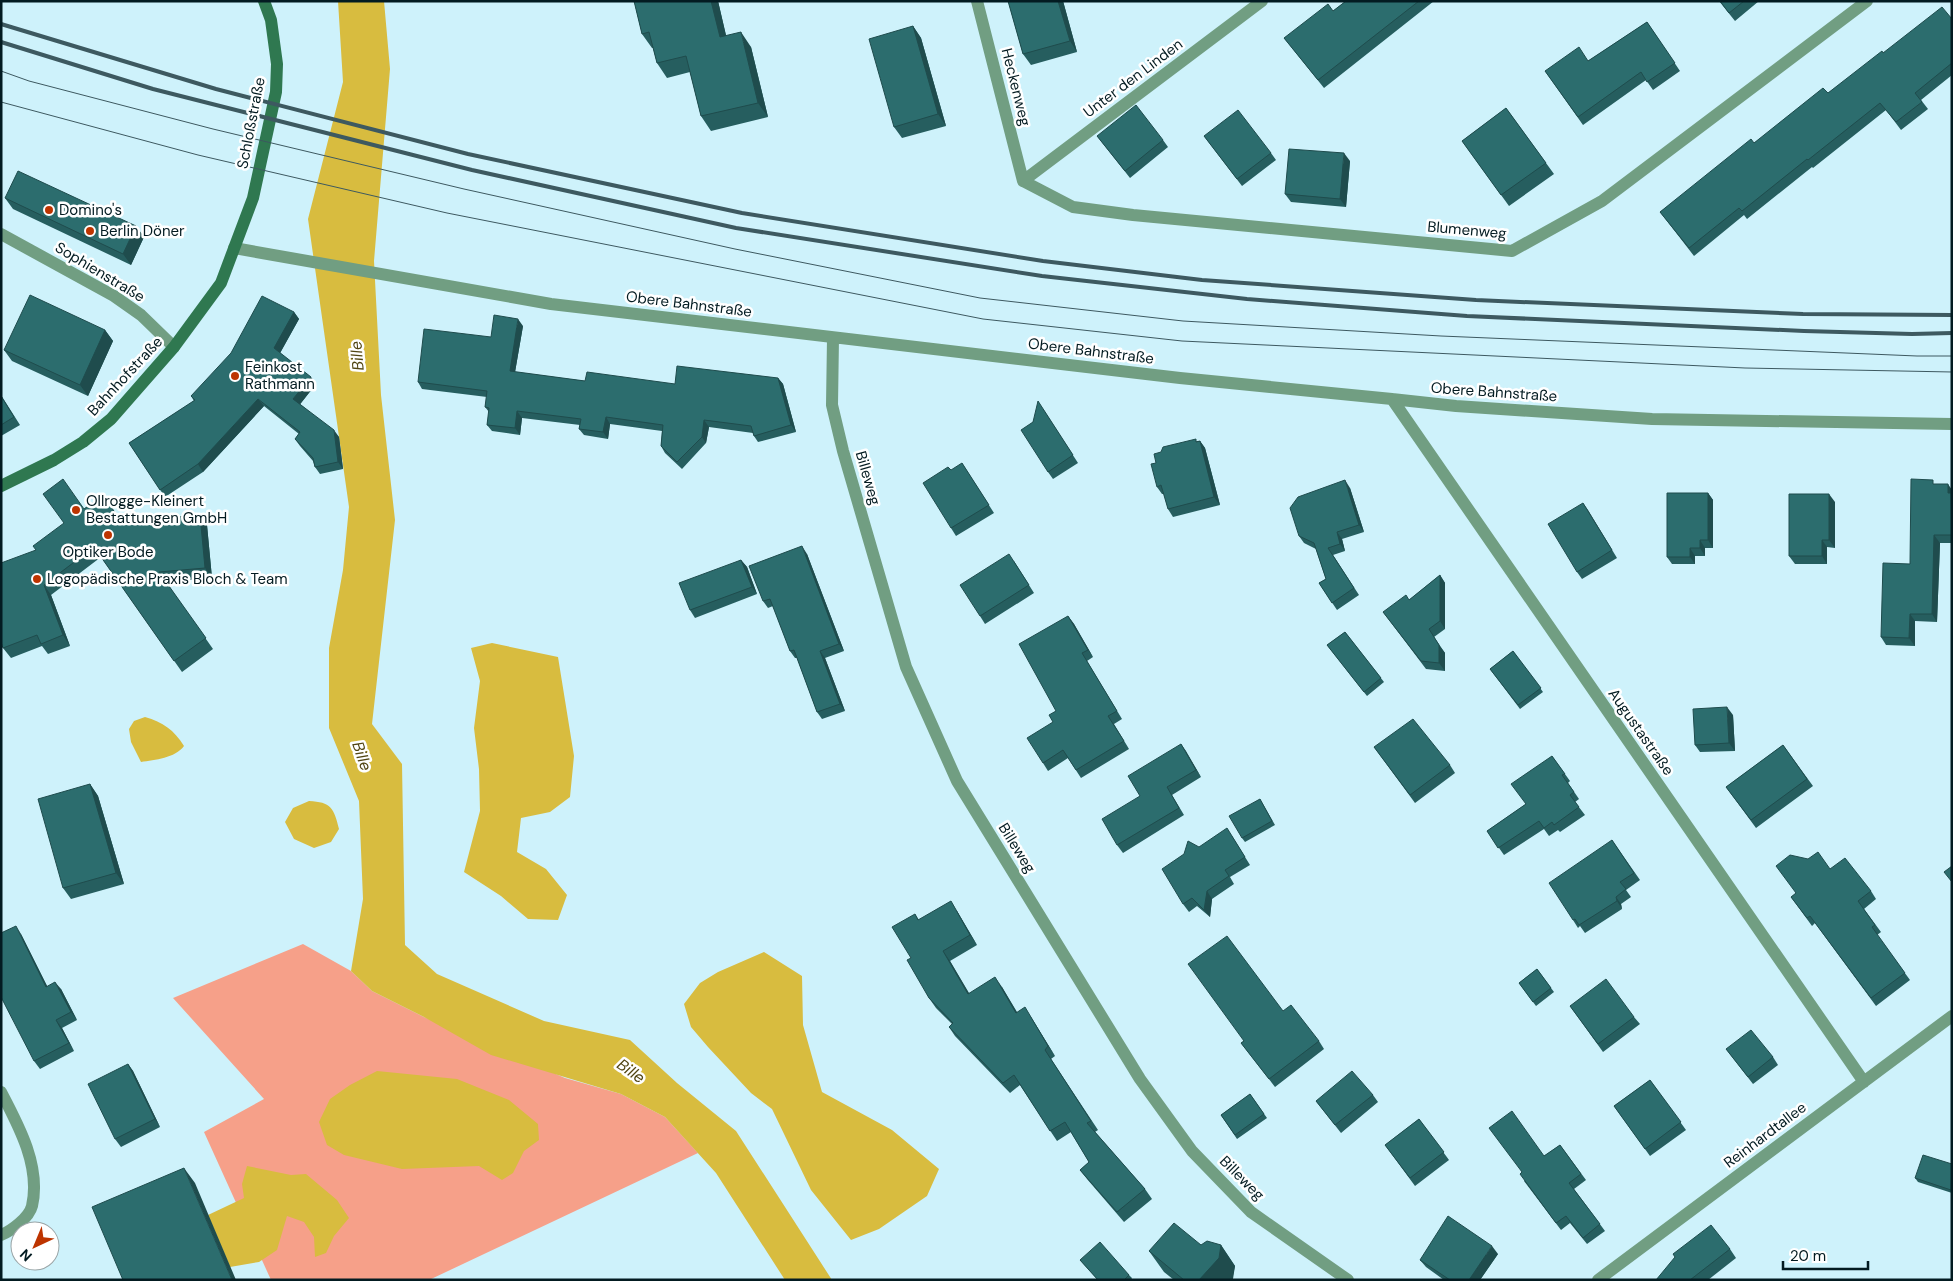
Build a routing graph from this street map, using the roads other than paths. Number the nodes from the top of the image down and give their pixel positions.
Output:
1 (264, 1) edge
2 (977, 1) edge
3 (1262, 1) edge
4 (1867, 1) edge
5 (1022, 181) junction
6 (1, 234) edge
7 (234, 248) junction
8 (833, 338) junction
9 (174, 347) junction
10 (1392, 399) junction
11 (1952, 424) edge
12 (1, 486) edge
13 (1952, 1016) edge
14 (1864, 1082) junction
15 (1, 1092) edge
16 (1, 1235) edge
17 (1348, 1280) edge
18 (1598, 1280) edge

1 - 7 main road, Schloßstraße
2 - 5 street, Heckenweg
3 - 5 street, Unter den Linden
4 - 5 street, Blumenweg
6 - 9 street, Sophienstraße
7 - 8 street, Obere Bahnstraße
7 - 9 main road, Bahnhofstraße
8 - 10 street, Obere Bahnstraße
8 - 17 street, Billeweg
9 - 12 main road, Bahnhofstraße
10 - 11 street, Obere Bahnstraße
10 - 14 street, Augustastraße
13 - 14 street, Reinhardtallee
14 - 18 street, Reinhardtallee
15 - 16 street

